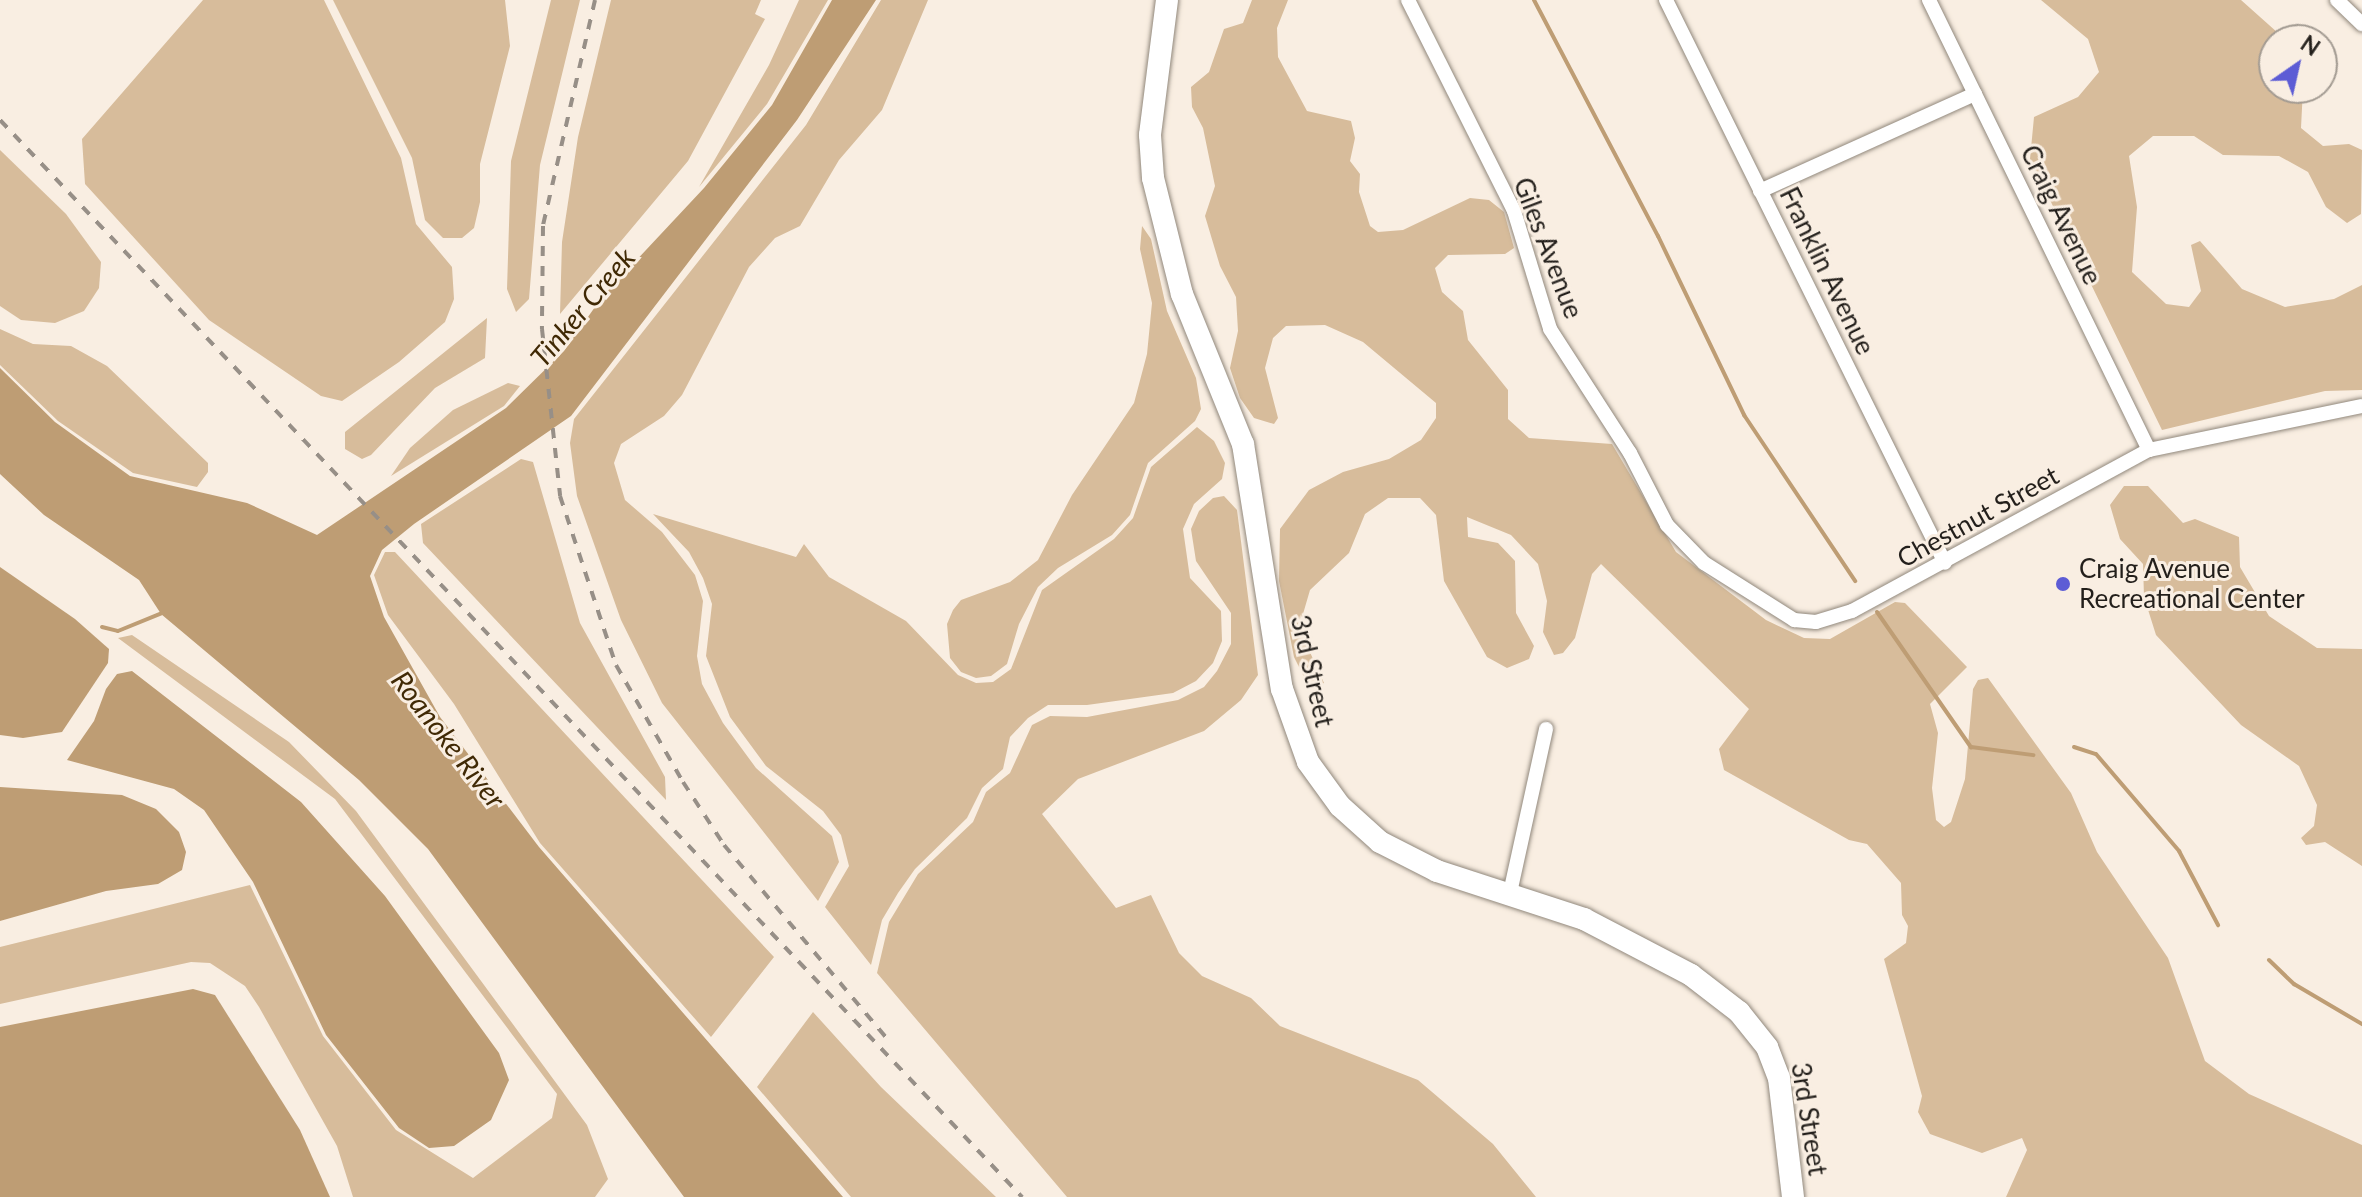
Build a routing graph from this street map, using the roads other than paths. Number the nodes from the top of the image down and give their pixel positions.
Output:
1 (1167, 0) edge
2 (1408, 0) edge
3 (1666, 0) edge
4 (1929, 0) edge
5 (2337, 0) edge
6 (2362, 24) edge
7 (1975, 94) junction
8 (1760, 191) junction
9 (2362, 406) edge
10 (2149, 450) junction
11 (1657, 504) joint
12 (1945, 563) junction
13 (1546, 729) dead end
14 (1510, 893) junction
15 (1793, 1197) edge

1 - 14 street, 3rd Street
2 - 11 street, Giles Avenue
3 - 8 street, Franklin Avenue
4 - 7 street, Craig Avenue
5 - 6 street
7 - 8 street
7 - 10 street, Craig Avenue
8 - 12 street, Franklin Avenue
9 - 10 street, Chestnut Street
10 - 12 street, Chestnut Street
11 - 12 street, Chestnut Street
13 - 14 street
14 - 15 street, 3rd Street

